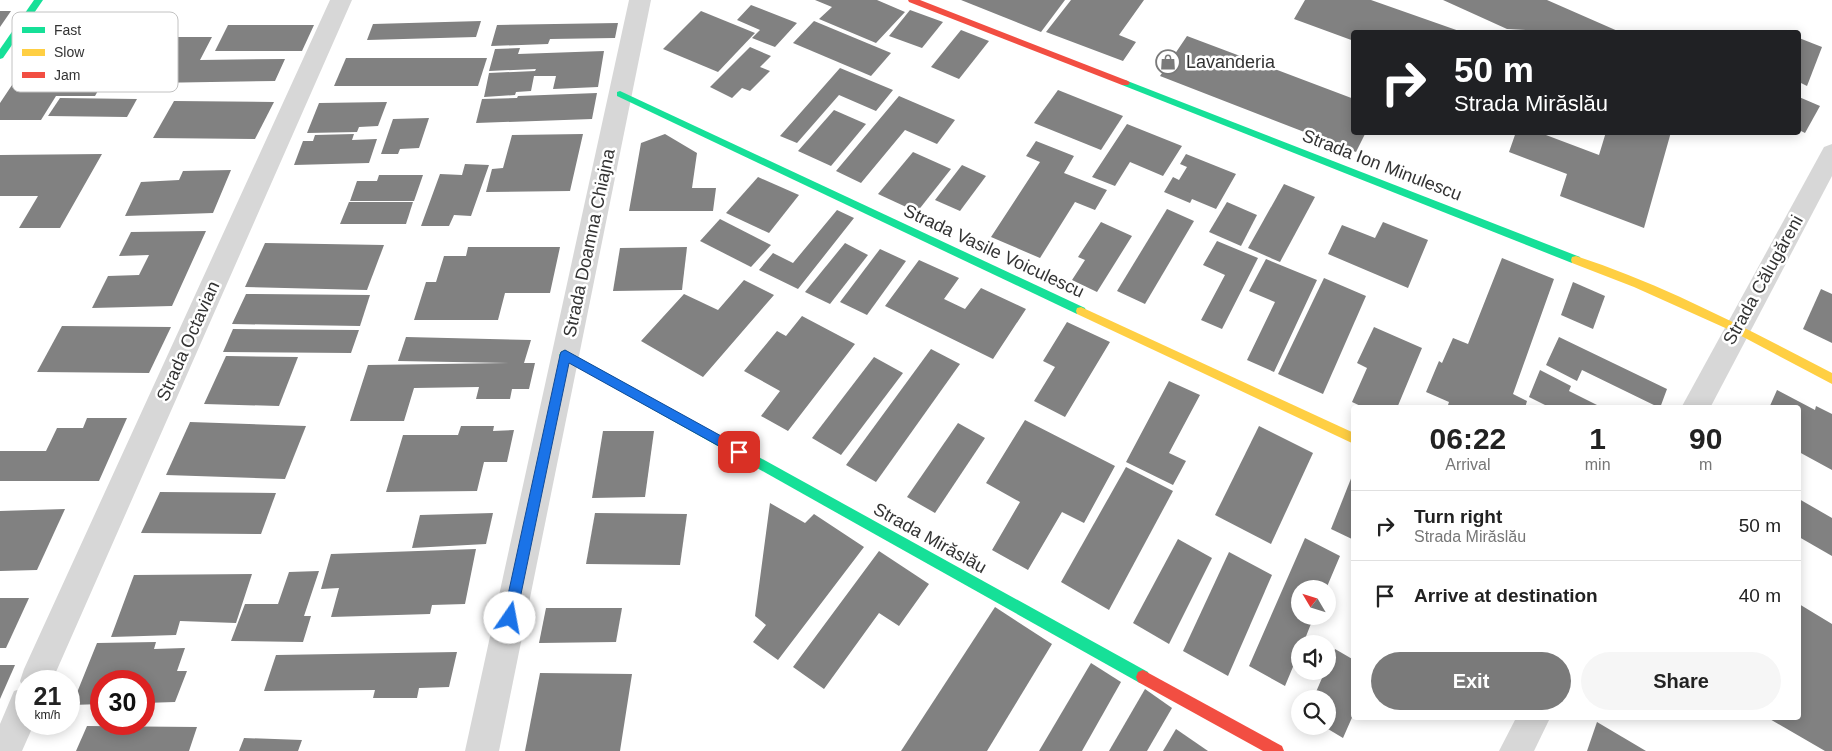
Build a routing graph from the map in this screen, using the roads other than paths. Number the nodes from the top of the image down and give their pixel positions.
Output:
1 (39, 0) edge
2 (340, 0) edge
3 (640, 0) edge
4 (912, 0) edge
5 (31, 12) edge
6 (12, 39) edge
7 (0, 56) edge
8 (620, 94) junction
9 (1832, 153) edge
10 (1736, 328) junction
11 (565, 355) junction
12 (1832, 379) edge
13 (1696, 405) edge
14 (1351, 438) edge
15 (41, 670) edge
16 (1533, 720) edge
17 (15, 728) edge
18 (5, 751) edge
19 (482, 751) edge
20 (1277, 751) edge
21 (1516, 751) edge

1 - 5 street
2 - 15 street, Strada Octavian
3 - 8 street, Strada Doamna Chiajna
4 - 10 street, Strada Ion Minulescu
6 - 7 street
8 - 11 street, Strada Doamna Chiajna
8 - 14 street, Strada Vasile Voiculescu
9 - 10 street, Strada Călugăreni
10 - 12 street, Strada Ion Minulescu
10 - 13 street, Strada Călugăreni
11 - 19 street, Strada Doamna Chiajna
11 - 20 street, Strada Mirăslău
16 - 21 street
17 - 18 street

